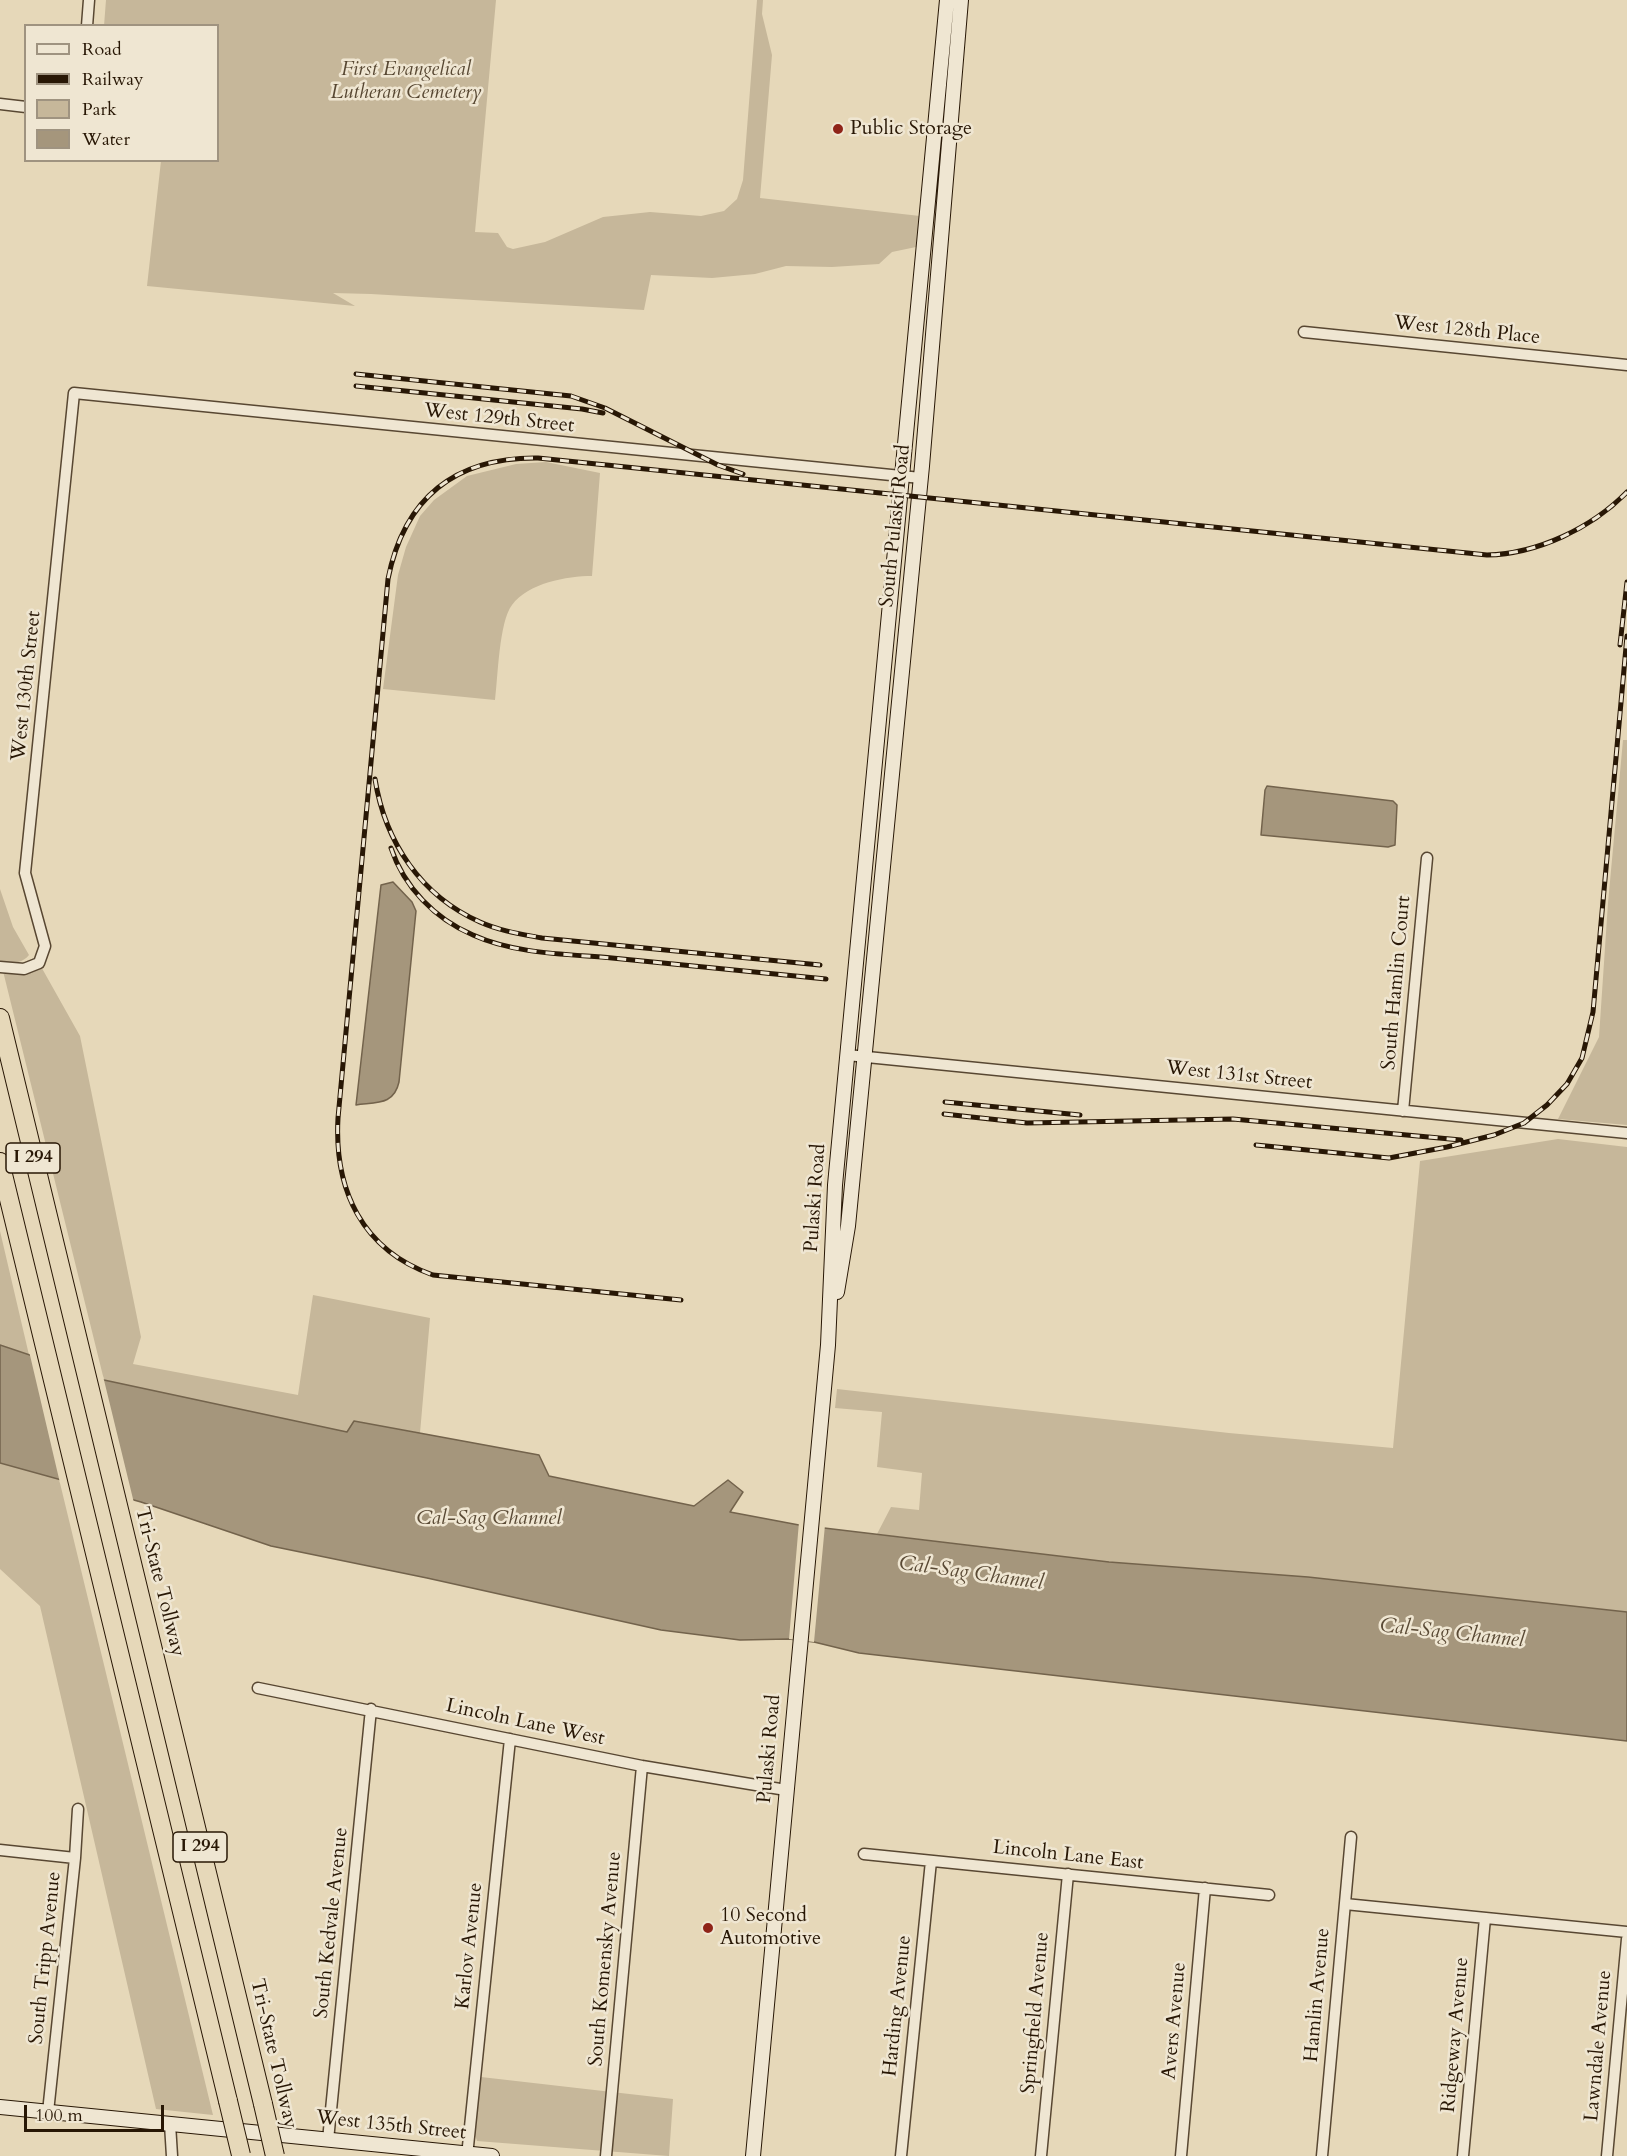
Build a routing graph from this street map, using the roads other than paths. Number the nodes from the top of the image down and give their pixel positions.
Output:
1 (89, 0) edge
2 (947, 0) edge
3 (961, 0) edge
4 (87, 24) edge
5 (0, 104) edge
6 (24, 106) edge
7 (1304, 332) dead end
8 (1627, 365) edge
9 (74, 393) joint
10 (902, 476) junction
11 (921, 478) junction
12 (1427, 858) dead end
13 (0, 967) edge
14 (0, 1018) edge
15 (847, 1055) junction
16 (864, 1056) junction
17 (1403, 1111) junction
18 (1627, 1133) edge
19 (0, 1162) edge
20 (828, 1345) junction
21 (258, 1688) dead end
22 (371, 1710) junction
23 (510, 1739) junction
24 (642, 1766) junction
25 (786, 1790) junction
26 (78, 1809) dead end
27 (1351, 1837) dead end
28 (0, 1850) edge
29 (864, 1854) dead end
30 (75, 1858) junction
31 (931, 1861) junction
32 (1068, 1874) junction
33 (1205, 1888) junction
34 (1269, 1895) dead end
35 (1345, 1904) junction
36 (1485, 1918) junction
37 (1627, 1932) edge
38 (1627, 1939) edge
39 (0, 2107) edge
40 (48, 2112) junction
41 (170, 2124) junction
42 (328, 2140) junction
43 (467, 2155) edge
44 (172, 2156) edge
45 (241, 2156) edge
46 (274, 2156) edge
47 (492, 2156) edge
48 (606, 2156) edge
49 (753, 2156) edge
50 (901, 2156) edge
51 (1041, 2156) edge
52 (1181, 2156) edge
53 (1322, 2156) edge
54 (1463, 2156) edge
55 (1607, 2156) edge

1 - 4 street
2 - 10 main road, South Pulaski Road
3 - 11 main road, South Pulaski Road
5 - 6 street
7 - 8 street, West 128th Place
9 - 10 street, West 129th Street
9 - 13 street, West 130th Street
10 - 11 street, West 129th Street
10 - 15 main road, South Pulaski Road
11 - 16 main road, South Pulaski Road
12 - 17 street, South Hamlin Court
14 - 46 highway, Tri-State Tollway / I 294, bridge
15 - 16 street, West 131st Street
15 - 20 main road, Pulaski Road
16 - 17 street, West 131st Street
16 - 20 main road, Pulaski Road
17 - 18 street, West 131st Street
19 - 45 highway, I 294, bridge
20 - 25 main road, Pulaski Road
21 - 22 street, Lincoln Lane West
22 - 23 street, Lincoln Lane West
22 - 42 street, South Kedvale Avenue
23 - 24 street, Lincoln Lane West
23 - 43 street, Karlov Avenue
24 - 25 street, Lincoln Lane West
24 - 48 street, South Komensky Avenue
25 - 49 main road, Pulaski Road
26 - 30 street, South Tripp Avenue
27 - 35 street, Hamlin Avenue
28 - 30 street
29 - 31 street, Lincoln Lane East
30 - 40 street, South Tripp Avenue
31 - 32 street, Lincoln Lane East
31 - 50 street, Harding Avenue
32 - 33 street, Lincoln Lane East
32 - 51 street, Springfield Avenue
33 - 34 street, Lincoln Lane East
33 - 52 street, Avers Avenue
35 - 36 street
35 - 53 street, Hamlin Avenue
36 - 37 street
36 - 54 street, Ridgeway Avenue
38 - 55 street, Lawndale Avenue
39 - 40 main road, West 135th Street
40 - 41 main road, West 135th Street
41 - 42 main road, West 135th Street
41 - 44 street
42 - 43 main road, West 135th Street
43 - 47 main road, West 135th Street

